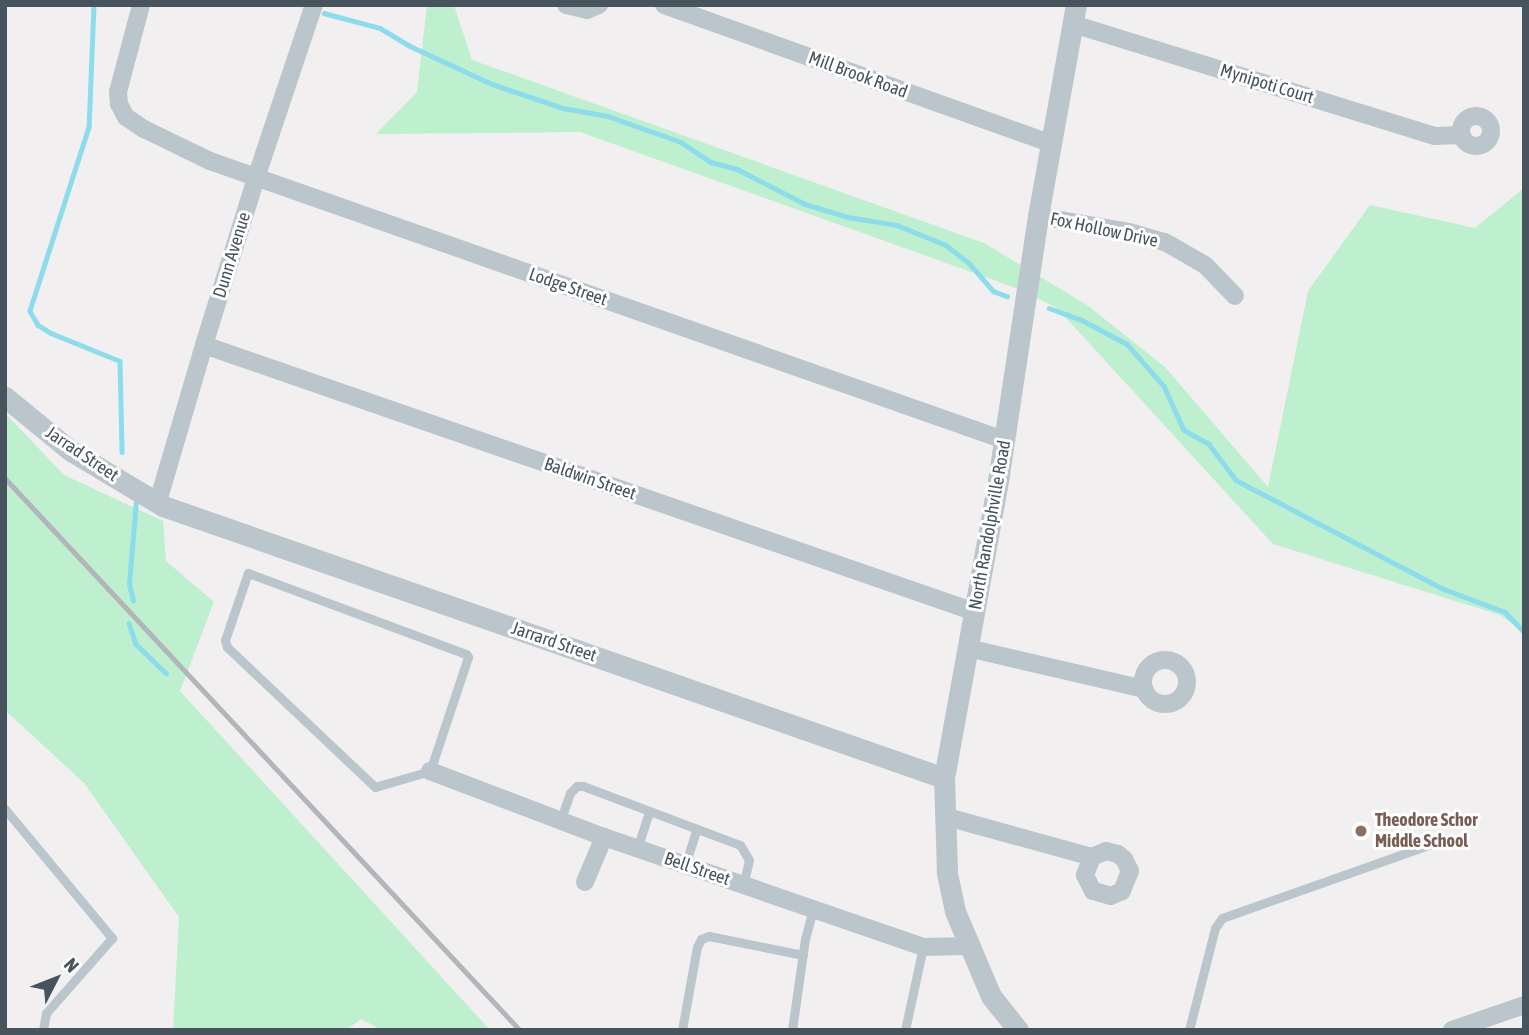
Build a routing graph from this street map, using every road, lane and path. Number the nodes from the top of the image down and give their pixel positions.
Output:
1 (141, 5) edge
2 (314, 5) edge
3 (566, 5) edge
4 (598, 5) edge
5 (664, 5) edge
6 (1075, 14) edge
7 (1462, 135) dead end
8 (1052, 144) junction
9 (256, 178) junction
10 (1038, 216) junction
11 (1235, 296) dead end
12 (204, 345) junction
13 (5, 397) edge
14 (1004, 440) junction
15 (163, 506) junction
16 (975, 612) junction
17 (968, 649) junction
18 (1144, 689) dead end
19 (430, 771) junction
20 (944, 778) junction
21 (5, 808) edge
22 (649, 811) junction
23 (947, 817) junction
24 (561, 819) junction
25 (697, 829) junction
26 (604, 837) junction
27 (1446, 839) dead end
28 (637, 849) junction
29 (1092, 858) dead end
30 (685, 865) junction
31 (585, 882) dead end
32 (743, 885) junction
33 (813, 909) junction
34 (968, 946) junction
35 (923, 947) junction
36 (803, 955) junction
37 (1524, 1005) edge
38 (43, 1030) edge
39 (682, 1030) edge
40 (792, 1030) edge
41 (905, 1030) edge
42 (1018, 1030) edge
43 (1189, 1030) edge
44 (1452, 1030) edge

1 - 9 street, Lodge Street
2 - 9 street, Dunn Avenue
3 - 4 street
5 - 8 street, Mill Brook Road
6 - 7 street, Mynipoti Court
6 - 8 street, North Randolphville Road
8 - 10 street, North Randolphville Road
9 - 12 street, Dunn Avenue
9 - 14 street, Lodge Street
10 - 11 street, Fox Hollow Drive
10 - 14 street, North Randolphville Road
12 - 15 street, Dunn Avenue
12 - 16 street, Baldwin Street
13 - 15 street, Jarrad Street
14 - 16 street, North Randolphville Road
15 - 20 street, Jarrard Street
16 - 17 street, North Randolphville Road
17 - 18 street
17 - 20 street, North Randolphville Road
19 - 19 lane
19 - 24 street, Bell Street
20 - 23 street, North Randolphville Road
21 - 38 lane
22 - 24 lane
22 - 25 lane
22 - 28 lane
23 - 29 street
23 - 34 street, North Randolphville Road
24 - 26 street, Bell Street
25 - 30 lane
25 - 32 lane
26 - 28 street, Bell Street
26 - 31 street
27 - 43 lane
28 - 30 street, Bell Street
30 - 32 street, Bell Street
32 - 33 street, Bell Street
33 - 35 street, Bell Street
33 - 36 lane
34 - 35 street, Bell Street
34 - 42 street, North Randolphville Road
35 - 41 lane
36 - 39 lane
36 - 40 lane
37 - 44 street

